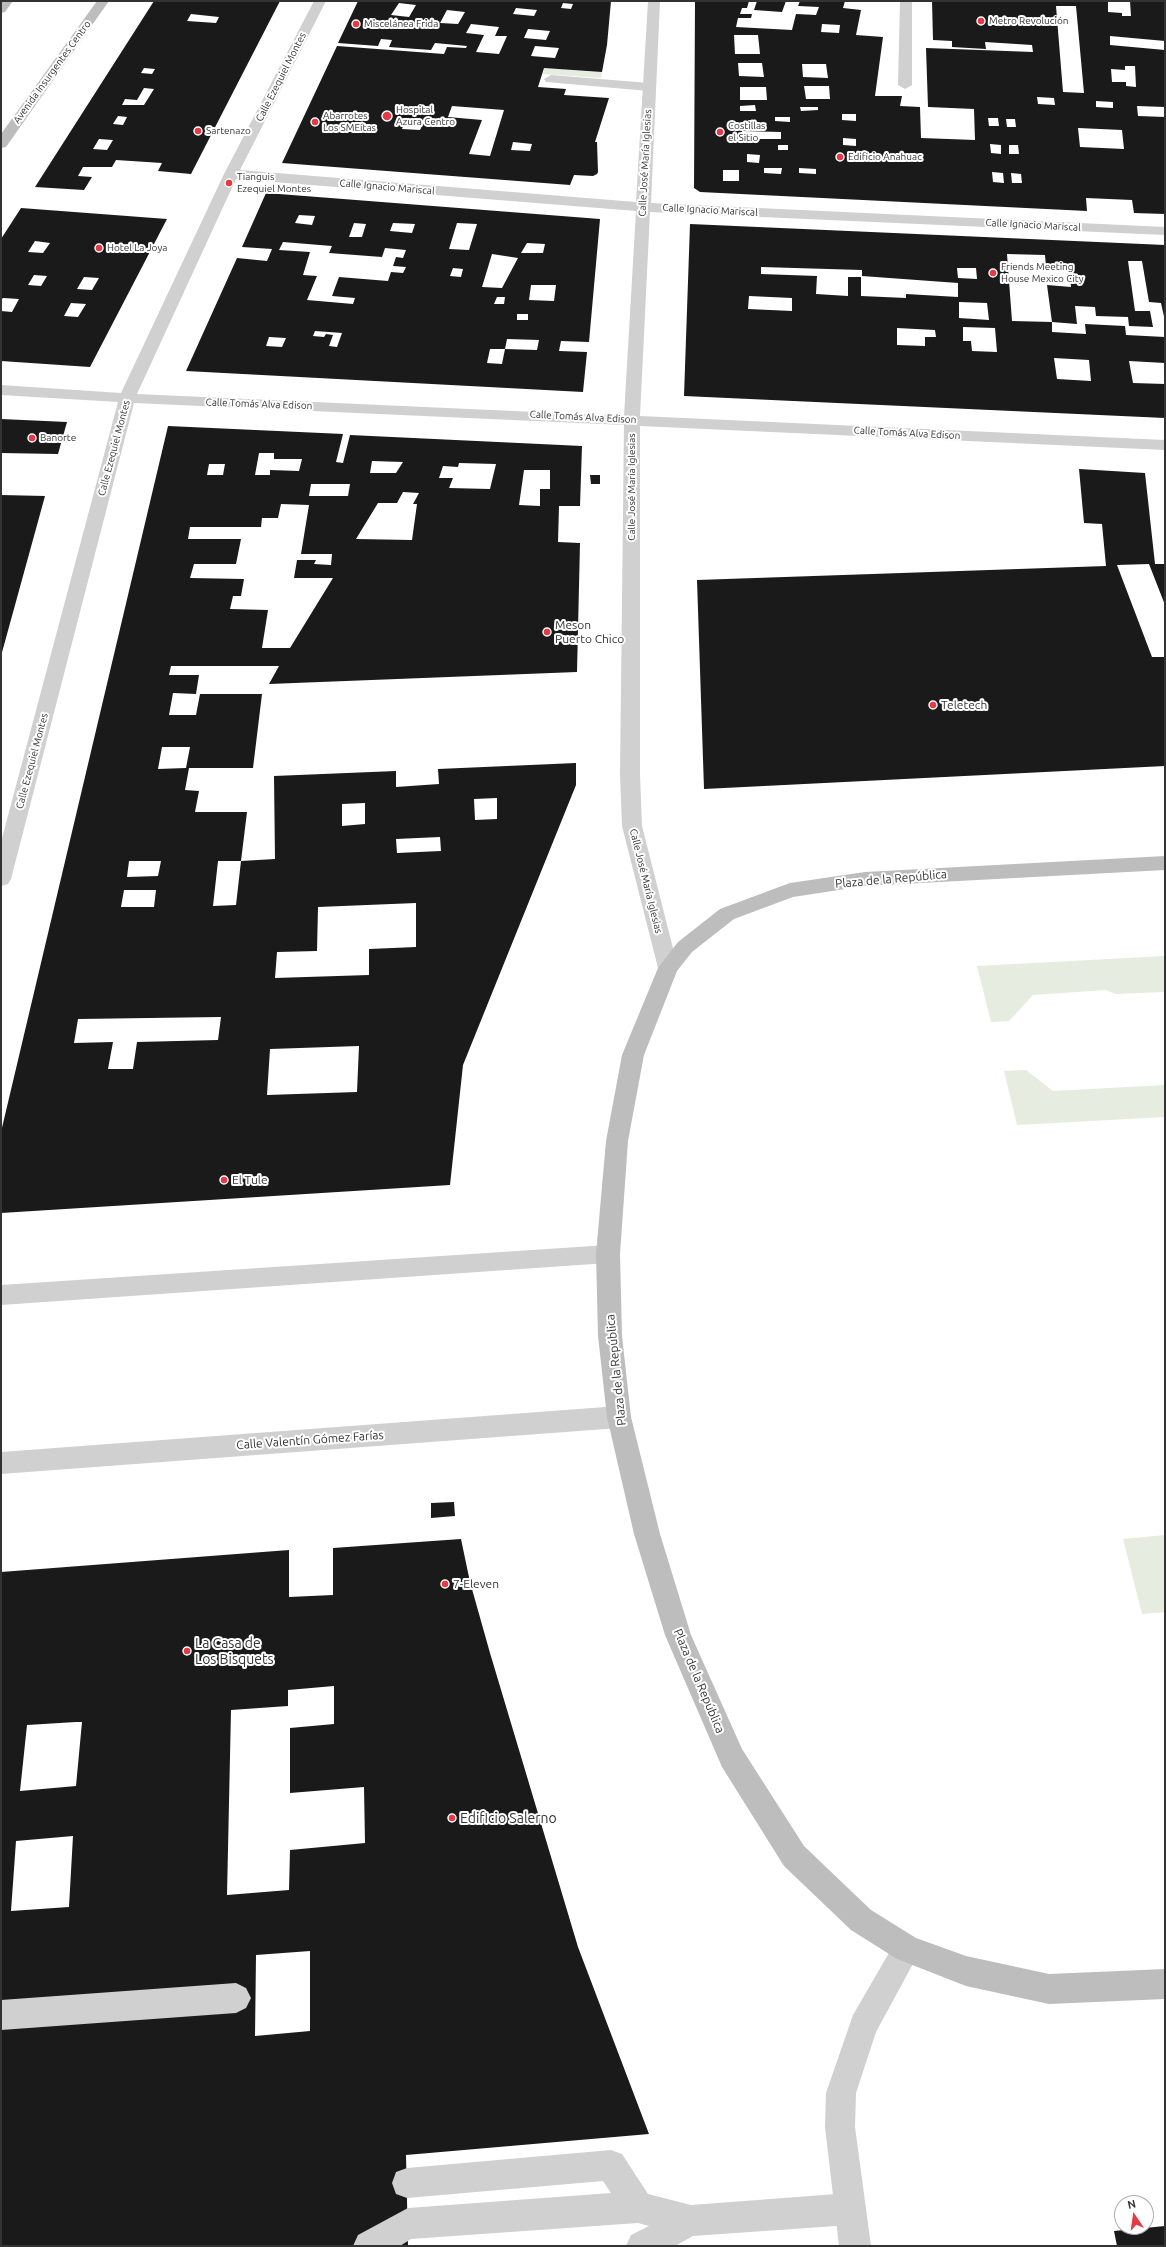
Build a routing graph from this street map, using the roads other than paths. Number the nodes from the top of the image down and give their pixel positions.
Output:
1 (7, 1) edge
2 (103, 1) edge
3 (320, 1) edge
4 (654, 1) edge
5 (906, 1) edge
6 (1, 9) edge
7 (551, 79) dead end
8 (905, 85) dead end
9 (649, 87) junction
10 (1, 144) edge
11 (232, 174) junction
12 (643, 207) junction
13 (1165, 231) edge
14 (1, 390) edge
15 (127, 398) junction
16 (632, 420) junction
17 (1165, 445) edge
18 (1165, 863) edge
19 (1, 879) edge
20 (668, 968) junction
21 (608, 1254) junction
22 (1, 1295) edge
23 (619, 1417) junction
24 (1, 1463) edge
25 (907, 1949) junction
26 (1165, 1984) edge
27 (236, 1998) dead end
28 (1, 2015) edge
29 (407, 2183) dead end
30 (638, 2207) junction
31 (850, 2209) junction
32 (691, 2221) junction
33 (369, 2246) edge
34 (642, 2246) edge
35 (855, 2246) edge

1 - 6 main road
2 - 10 main road, Avenida Insurgentes Centro
3 - 11 street, Calle Ezequiel Montes
4 - 9 street, Calle José María Iglesias
5 - 8 street
7 - 9 street
9 - 12 street, Calle José María Iglesias
11 - 12 street, Calle Ignacio Mariscal
11 - 15 street, Calle Ezequiel Montes
12 - 13 street, Calle Ignacio Mariscal
12 - 16 street, Calle José María Iglesias
14 - 15 street, Calle Tomás Alva Edison
15 - 16 street, Calle Tomás Alva Edison
15 - 19 street, Calle Ezequiel Montes
16 - 17 street, Calle Tomás Alva Edison
16 - 20 street, Calle José María Iglesias
18 - 20 main road, Plaza de la República
20 - 21 main road, Plaza de la República
21 - 22 street
21 - 23 main road, Plaza de la República
23 - 24 street, Calle Valentín Gómez Farías
23 - 25 main road, Plaza de la República
25 - 26 main road, Plaza de la República
25 - 31 street
27 - 28 street
29 - 30 street
30 - 32 street
30 - 33 street
31 - 32 street
31 - 35 street
32 - 34 street

